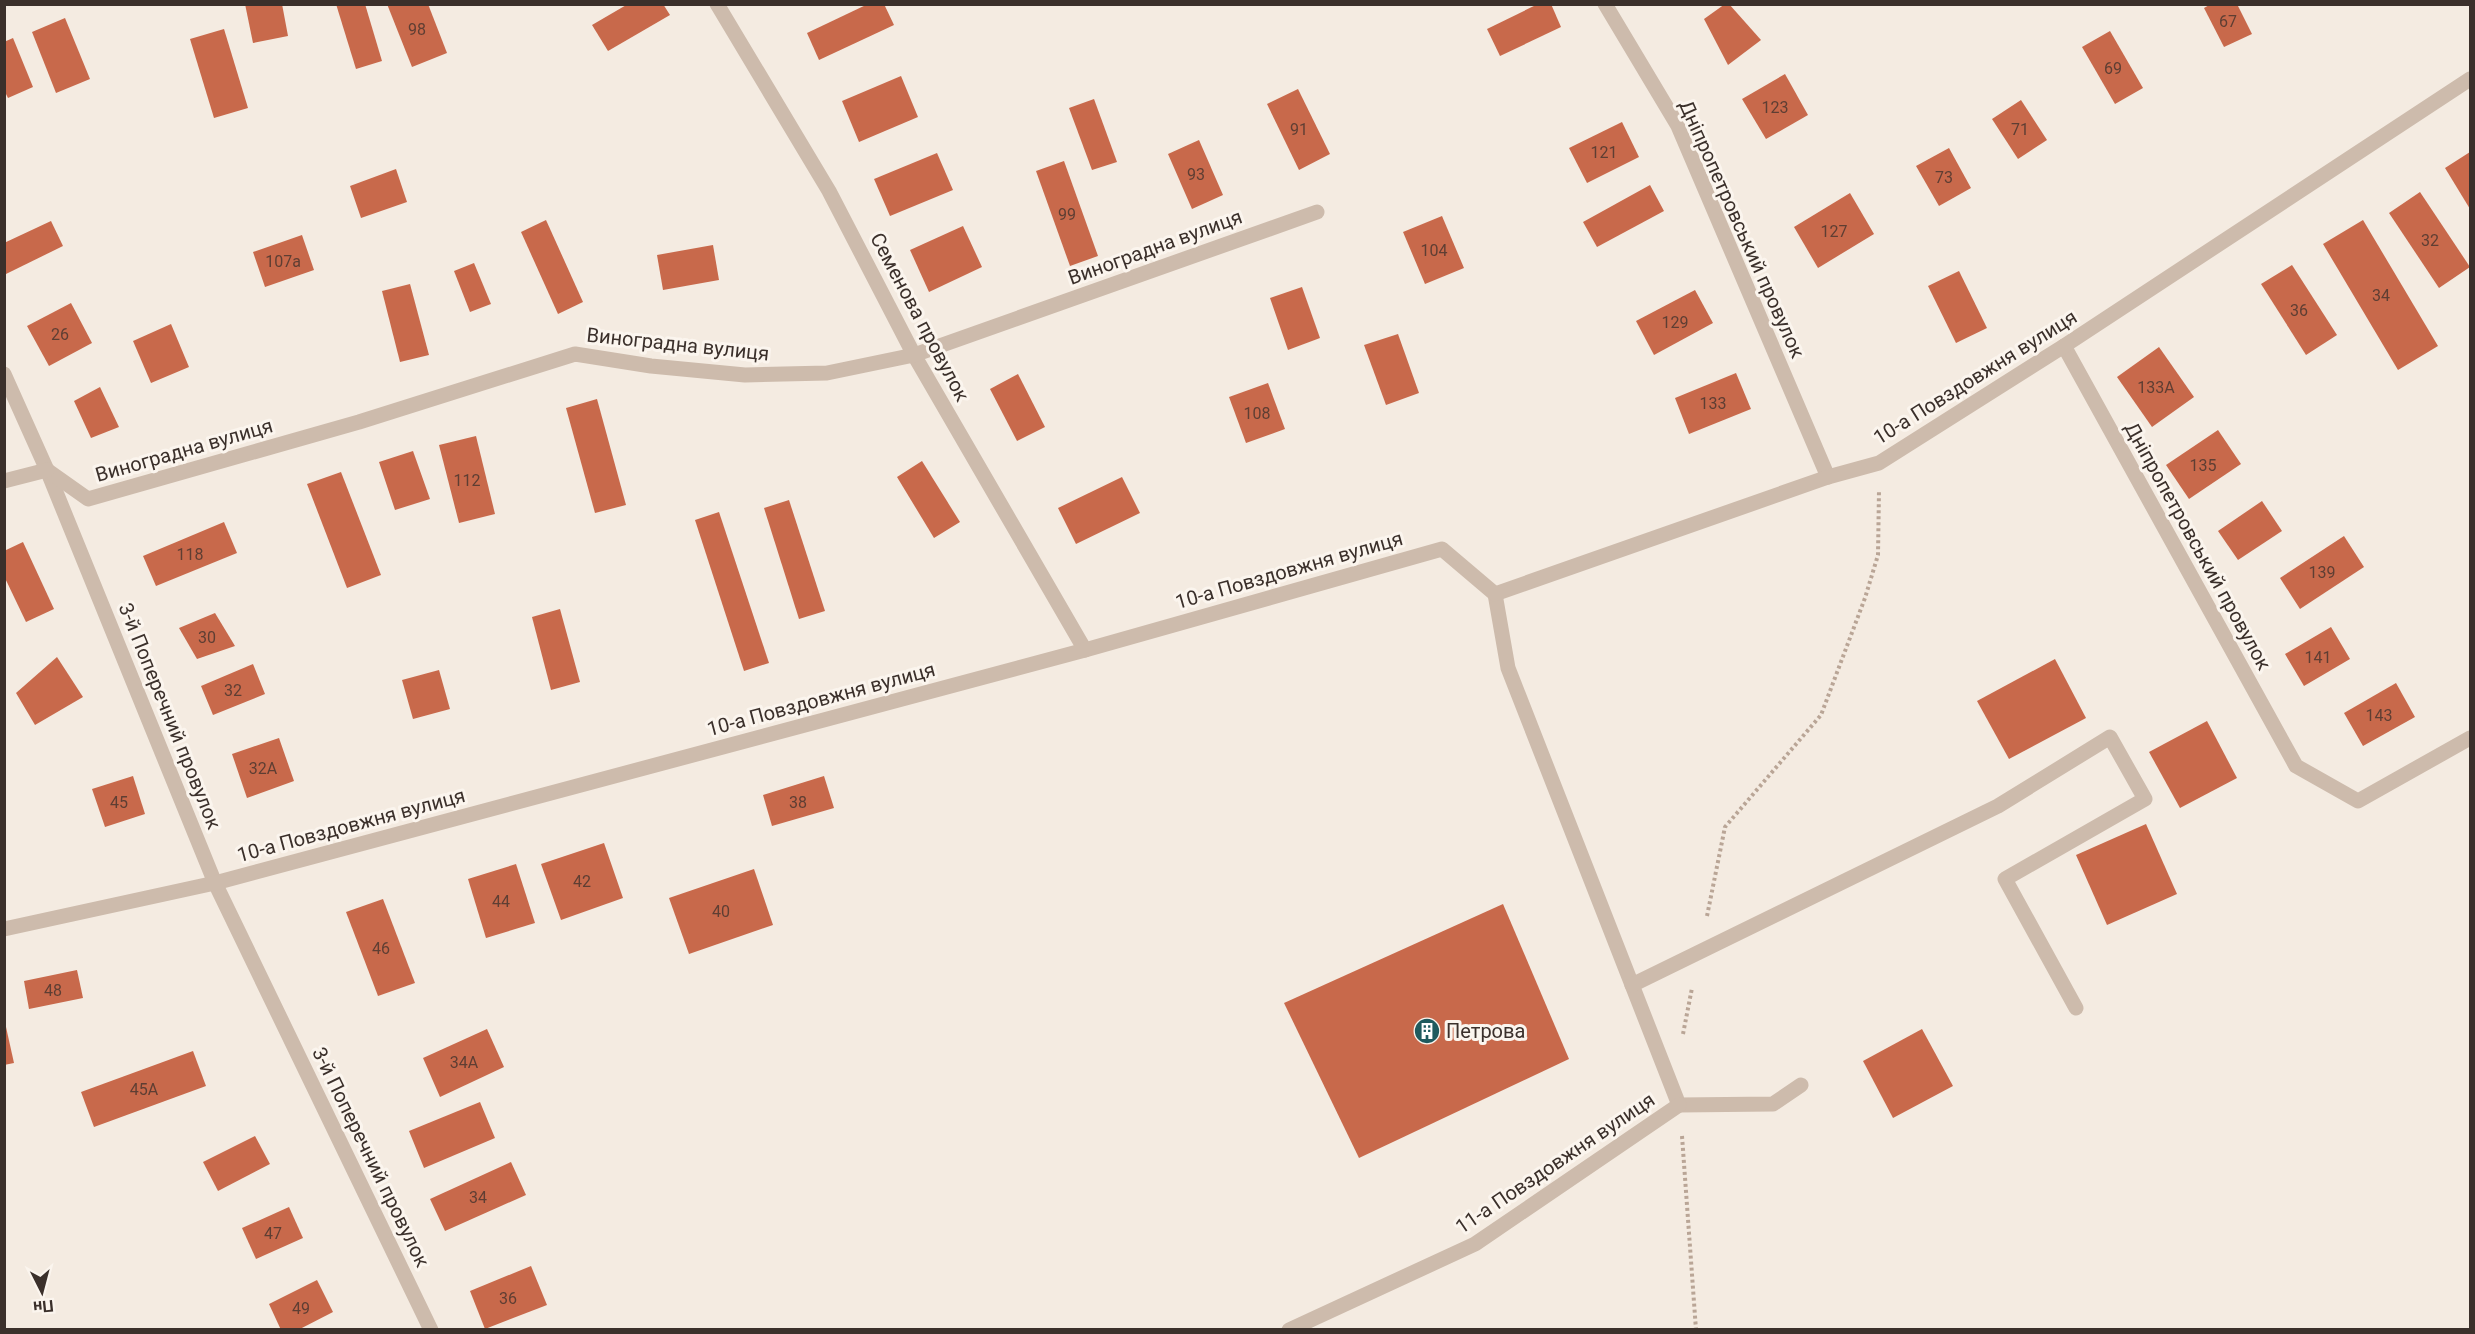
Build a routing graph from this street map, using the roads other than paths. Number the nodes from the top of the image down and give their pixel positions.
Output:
1 (717, 4) edge
2 (1605, 4) edge
3 (2470, 79) edge
4 (1317, 212) dead end
5 (2064, 346) junction
6 (914, 355) junction
7 (4, 374) edge
8 (47, 470) junction
9 (1828, 477) junction
10 (4, 481) edge
11 (1495, 594) junction
12 (1085, 650) junction
13 (2470, 738) edge
14 (215, 883) junction
15 (4, 929) edge
16 (1632, 985) junction
17 (2076, 1008) dead end
18 (1801, 1085) dead end
19 (1679, 1105) junction
20 (431, 1329) edge
21 (1289, 1329) edge

1 - 6 street, Семенова провулок
2 - 9 street, Дніпропетровський провулок
3 - 5 street, 10-а Повздовжня вулиця
4 - 6 street, Виноградна вулиця
5 - 9 street, 10-а Повздовжня вулиця
5 - 13 street, Дніпропетровський провулок
6 - 8 street, Виноградна вулиця
6 - 12 street, Семенова провулок
7 - 8 street, 3-й Поперечний провулок
8 - 10 street
8 - 14 street, 3-й Поперечний провулок
9 - 11 street, 10-а Повздовжня вулиця
11 - 12 street, 10-а Повздовжня вулиця
11 - 16 street
12 - 14 street, 10-а Повздовжня вулиця
14 - 15 street, 10-а Повздовжня вулиця
14 - 20 street, 3-й Поперечний провулок
16 - 17 street
16 - 19 street
18 - 19 street
19 - 21 street, 11-а Повздовжня вулиця

